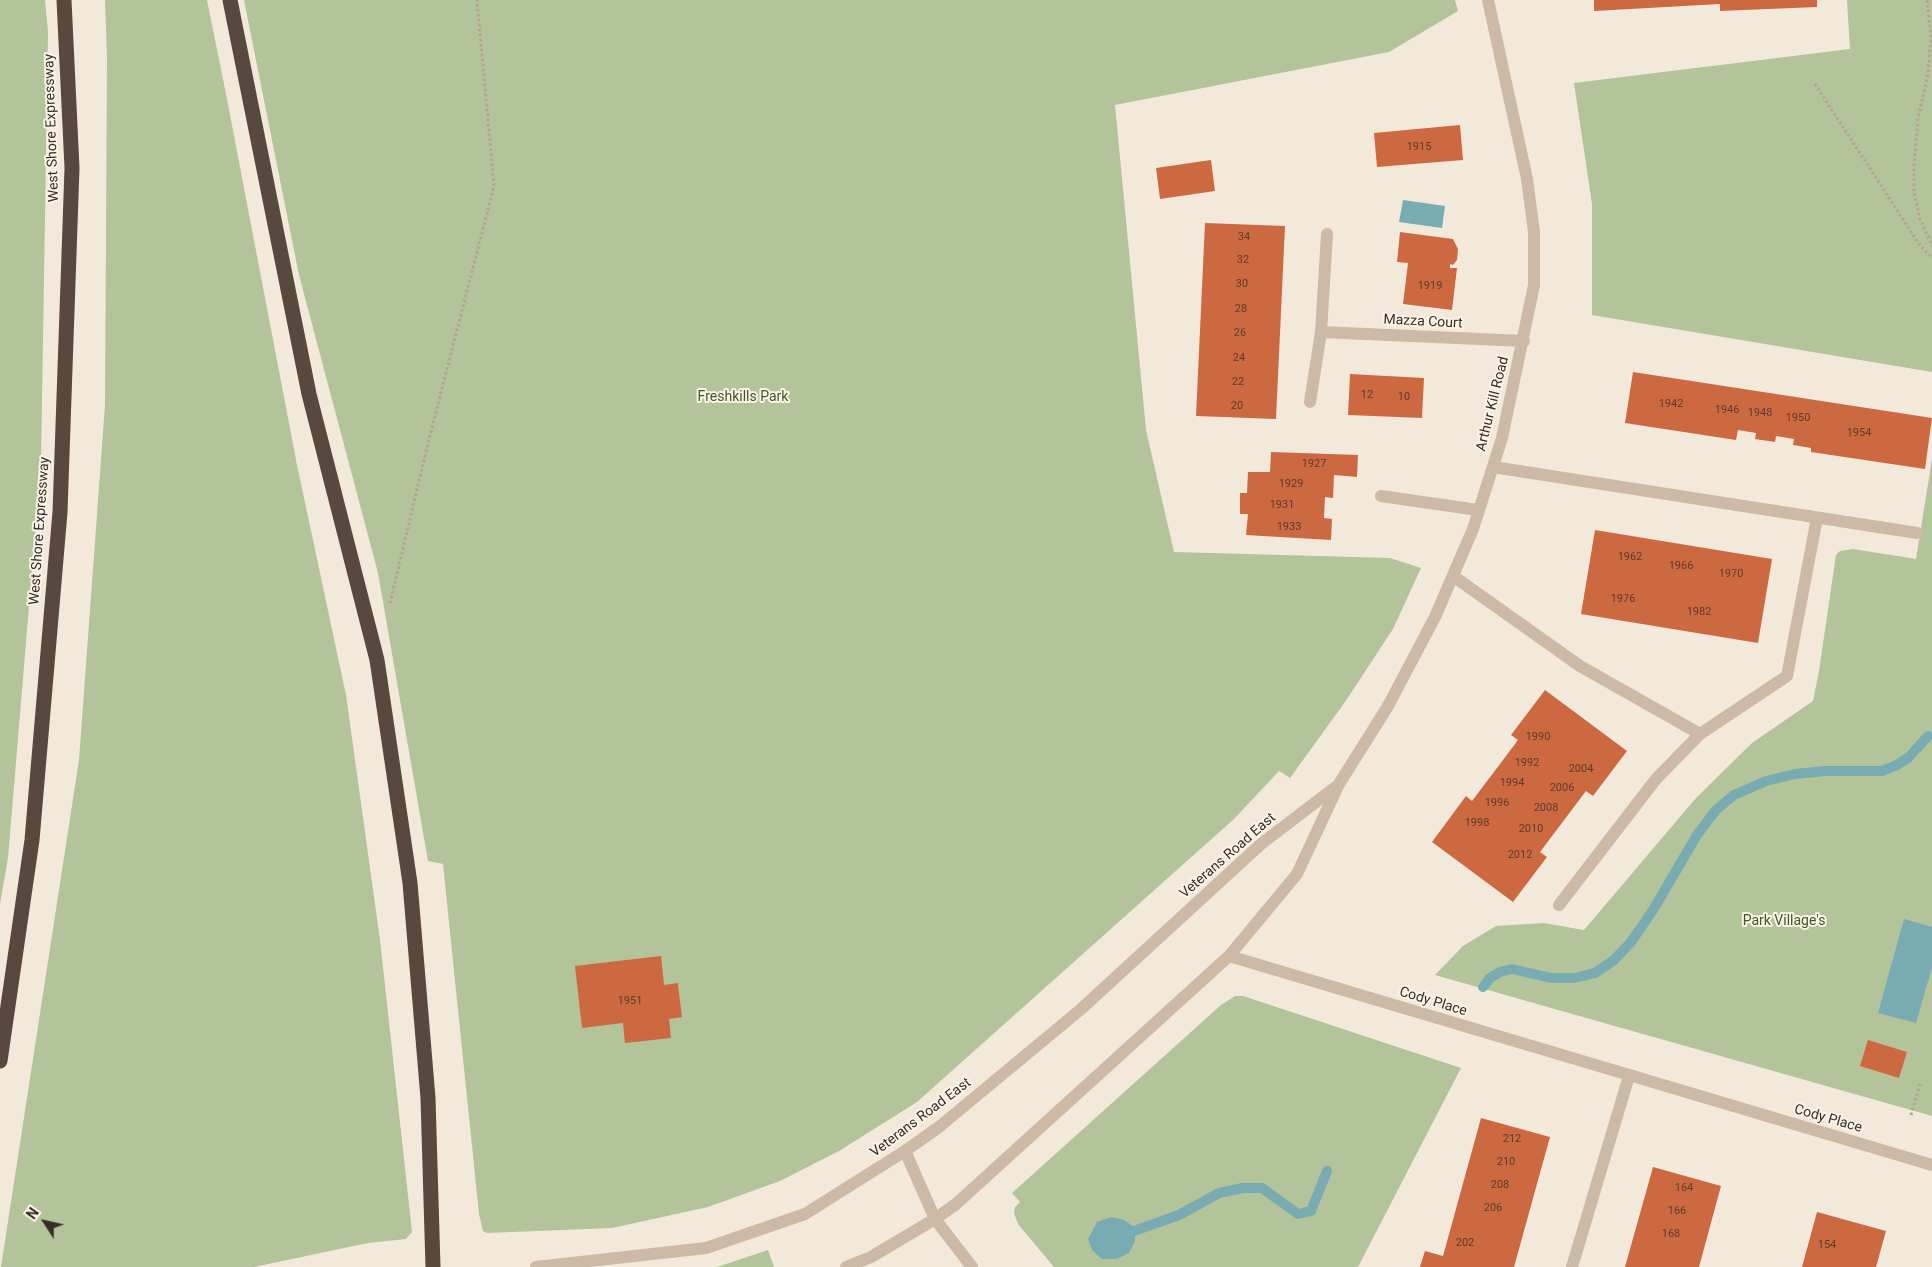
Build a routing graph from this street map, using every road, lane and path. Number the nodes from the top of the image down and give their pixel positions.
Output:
1 (64, 0) edge
2 (230, 0) edge
3 (477, 0) edge
4 (1488, 0) edge
5 (1927, 0) edge
6 (1815, 84) dead end
7 (1328, 234) dead end
8 (1932, 246) edge
9 (1932, 258) edge
10 (1321, 332) junction
11 (1524, 341) junction
12 (1310, 402) dead end
13 (1493, 467) junction
14 (1381, 496) dead end
15 (1478, 510) junction
16 (1817, 518) junction
17 (1917, 533) dead end
18 (1453, 576) junction
19 (388, 612) dead end
20 (1700, 734) junction
21 (1339, 784) junction
22 (1559, 906) dead end
23 (1229, 956) junction
24 (0, 1060) edge
25 (1629, 1076) junction
26 (1920, 1084) dead end
27 (1912, 1115) dead end
28 (906, 1152) junction
29 (1932, 1165) edge
30 (936, 1219) junction
31 (433, 1267) edge
32 (536, 1267) edge
33 (846, 1267) edge
34 (972, 1267) edge
35 (1572, 1267) edge

1 - 24 highway, West Shore Expressway
2 - 31 highway
3 - 19 path
4 - 11 street, Arthur Kill Road
5 - 8 path
6 - 9 path
7 - 10 street
10 - 11 street, Mazza Court
10 - 12 street
11 - 13 street, Arthur Kill Road
13 - 15 street, Arthur Kill Road
13 - 16 street
14 - 15 street
15 - 18 street, Arthur Kill Road
16 - 17 street
16 - 20 street
18 - 20 street
18 - 21 street, Arthur Kill Road
20 - 22 street
21 - 23 street
21 - 28 street, Veterans Road East
23 - 25 street, Cody Place
23 - 30 street
25 - 29 street, Cody Place
25 - 35 street
26 - 27 path
28 - 30 street
28 - 32 street, Veterans Road East
30 - 33 street
30 - 34 street

